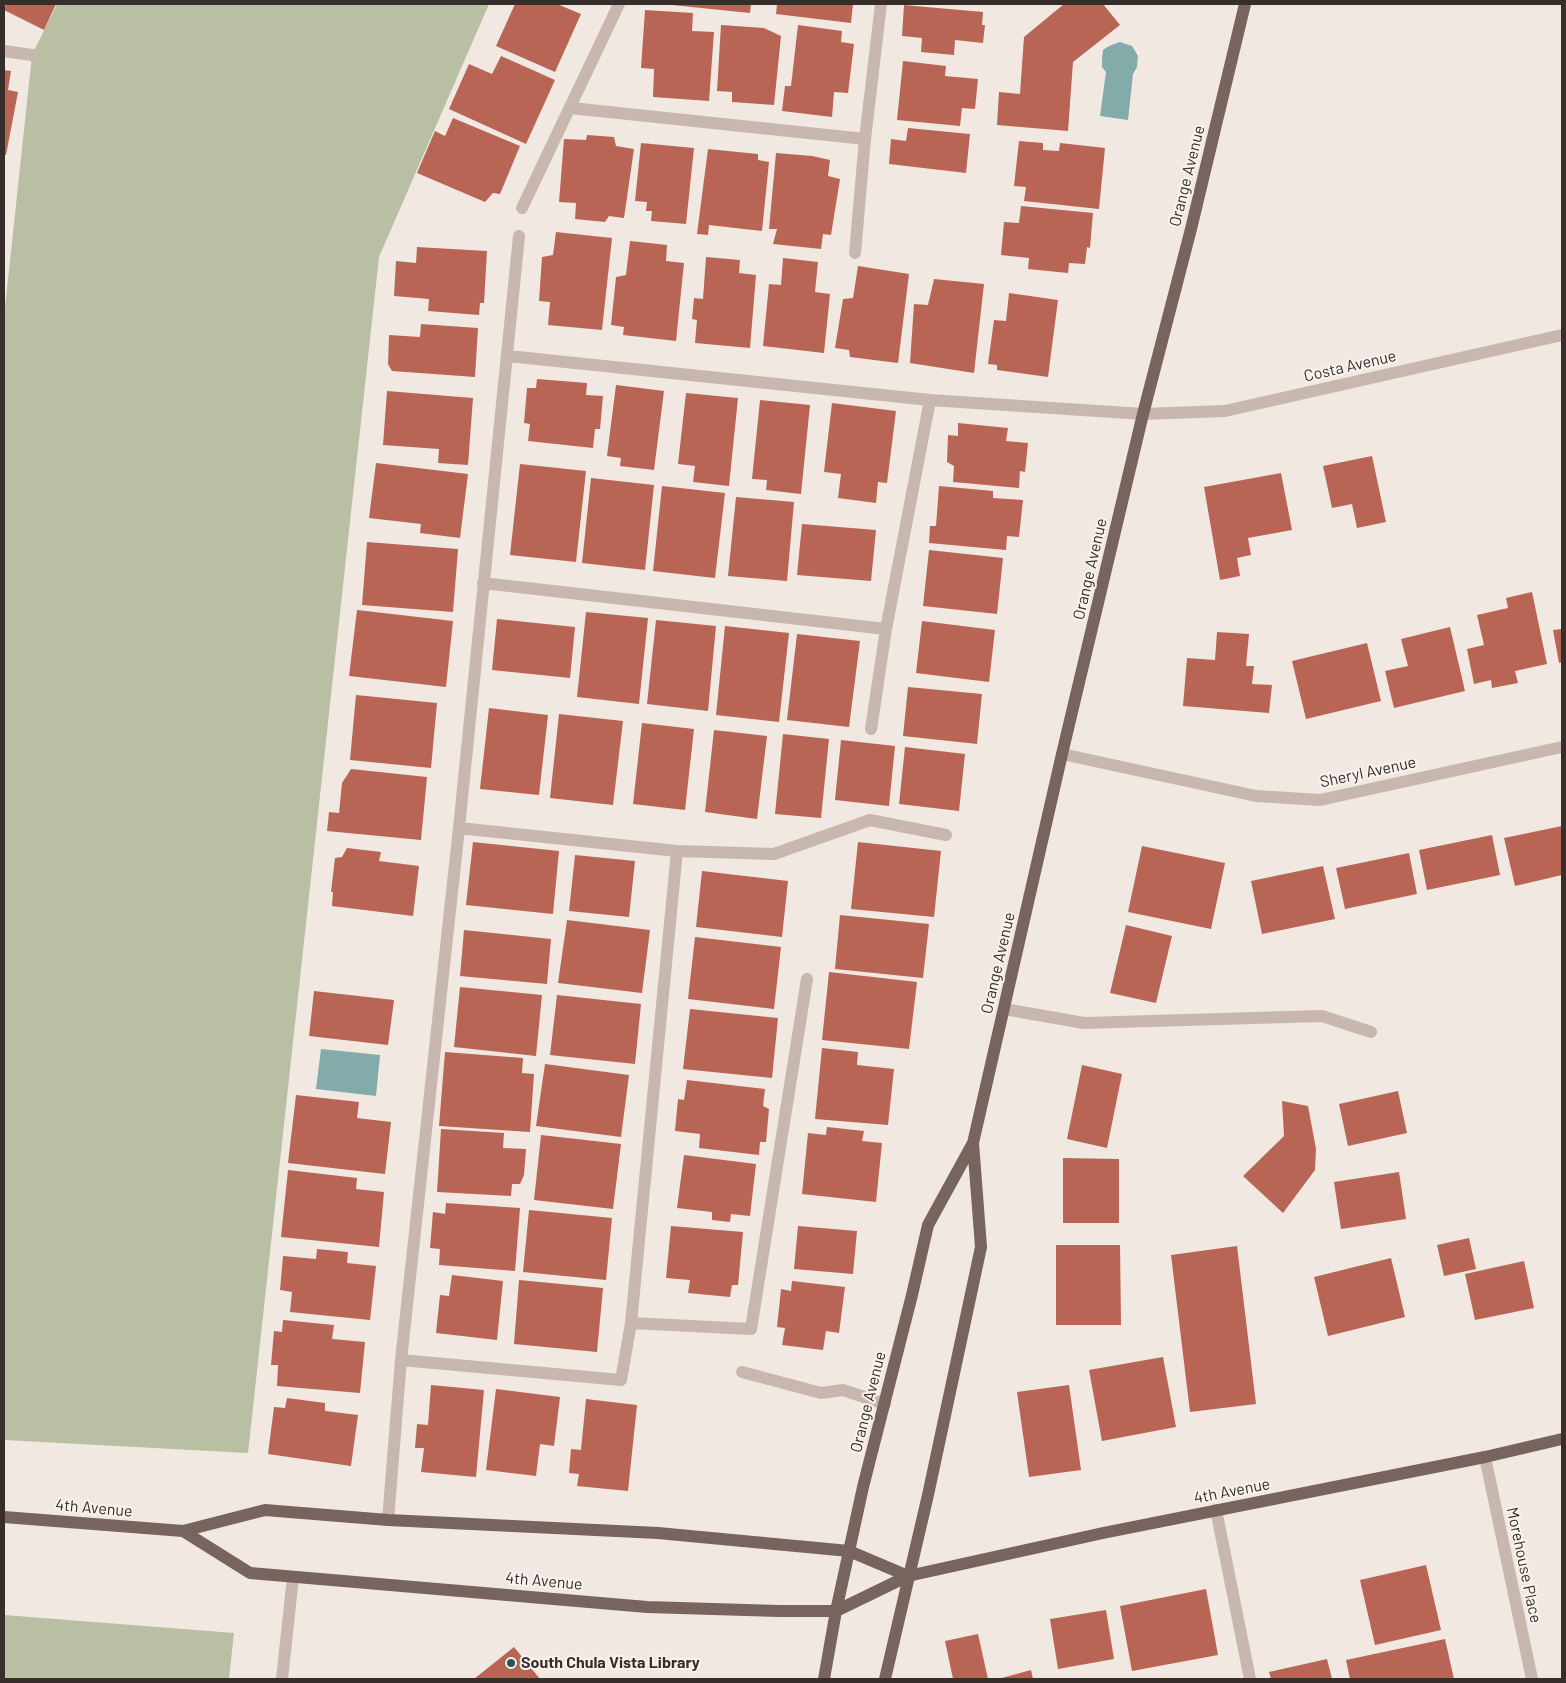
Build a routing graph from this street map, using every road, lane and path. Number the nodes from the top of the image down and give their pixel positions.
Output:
1 (618, 4) edge
2 (881, 4) edge
3 (1245, 4) edge
4 (4, 51) edge
5 (32, 55) dead end
6 (571, 108) junction
7 (865, 139) junction
8 (522, 208) dead end
9 (520, 236) dead end
10 (855, 253) dead end
11 (1562, 335) edge
12 (508, 356) junction
13 (930, 400) junction
14 (1143, 414) junction
15 (483, 583) junction
16 (886, 629) junction
17 (871, 729) dead end
18 (1562, 747) edge
19 (1062, 754) junction
20 (459, 828) junction
21 (946, 835) dead end
22 (676, 851) junction
23 (807, 979) dead end
24 (1004, 1009) junction
25 (1372, 1032) dead end
26 (973, 1143) junction
27 (631, 1323) junction
28 (401, 1360) junction
29 (742, 1372) dead end
30 (885, 1404) junction
31 (1562, 1440) edge
32 (1484, 1457) junction
33 (1216, 1510) junction
34 (4, 1517) edge
35 (388, 1520) junction
36 (183, 1531) junction
37 (849, 1551) junction
38 (908, 1576) junction
39 (293, 1577) junction
40 (836, 1611) junction
41 (282, 1679) edge
42 (824, 1679) edge
43 (885, 1679) edge
44 (1250, 1679) edge
45 (1532, 1679) edge

1 - 6 street
2 - 7 street
3 - 14 main road, Orange Avenue
4 - 5 street
6 - 7 street
6 - 8 street
7 - 10 street
9 - 12 street
11 - 14 street, Costa Avenue
12 - 13 street, Costa Avenue
12 - 15 street
13 - 14 street, Costa Avenue
13 - 16 street
14 - 19 main road, Orange Avenue
15 - 16 street
15 - 20 street
16 - 17 street
18 - 19 street, Sheryl Avenue
19 - 24 main road, Orange Avenue
20 - 22 street
20 - 28 street
21 - 22 street
22 - 27 street
23 - 27 street
24 - 25 street
24 - 26 main road, Orange Avenue
26 - 30 main road, Orange Avenue
26 - 38 main road, Orange Avenue
27 - 28 street
28 - 35 street
29 - 30 street
30 - 37 main road, Orange Avenue
31 - 32 main road, 4th Avenue
32 - 33 main road, 4th Avenue
32 - 45 street, Morehouse Place
33 - 38 main road, 4th Avenue
33 - 44 street
34 - 36 main road, 4th Avenue
35 - 36 main road, 4th Avenue
35 - 37 main road, 4th Avenue
36 - 39 main road, 4th Avenue
37 - 38 main road, 4th Avenue
37 - 40 main road, Orange Avenue
38 - 40 main road, 4th Avenue
38 - 43 main road, Orange Avenue
39 - 40 main road, 4th Avenue
39 - 41 street
40 - 42 main road, Orange Avenue

